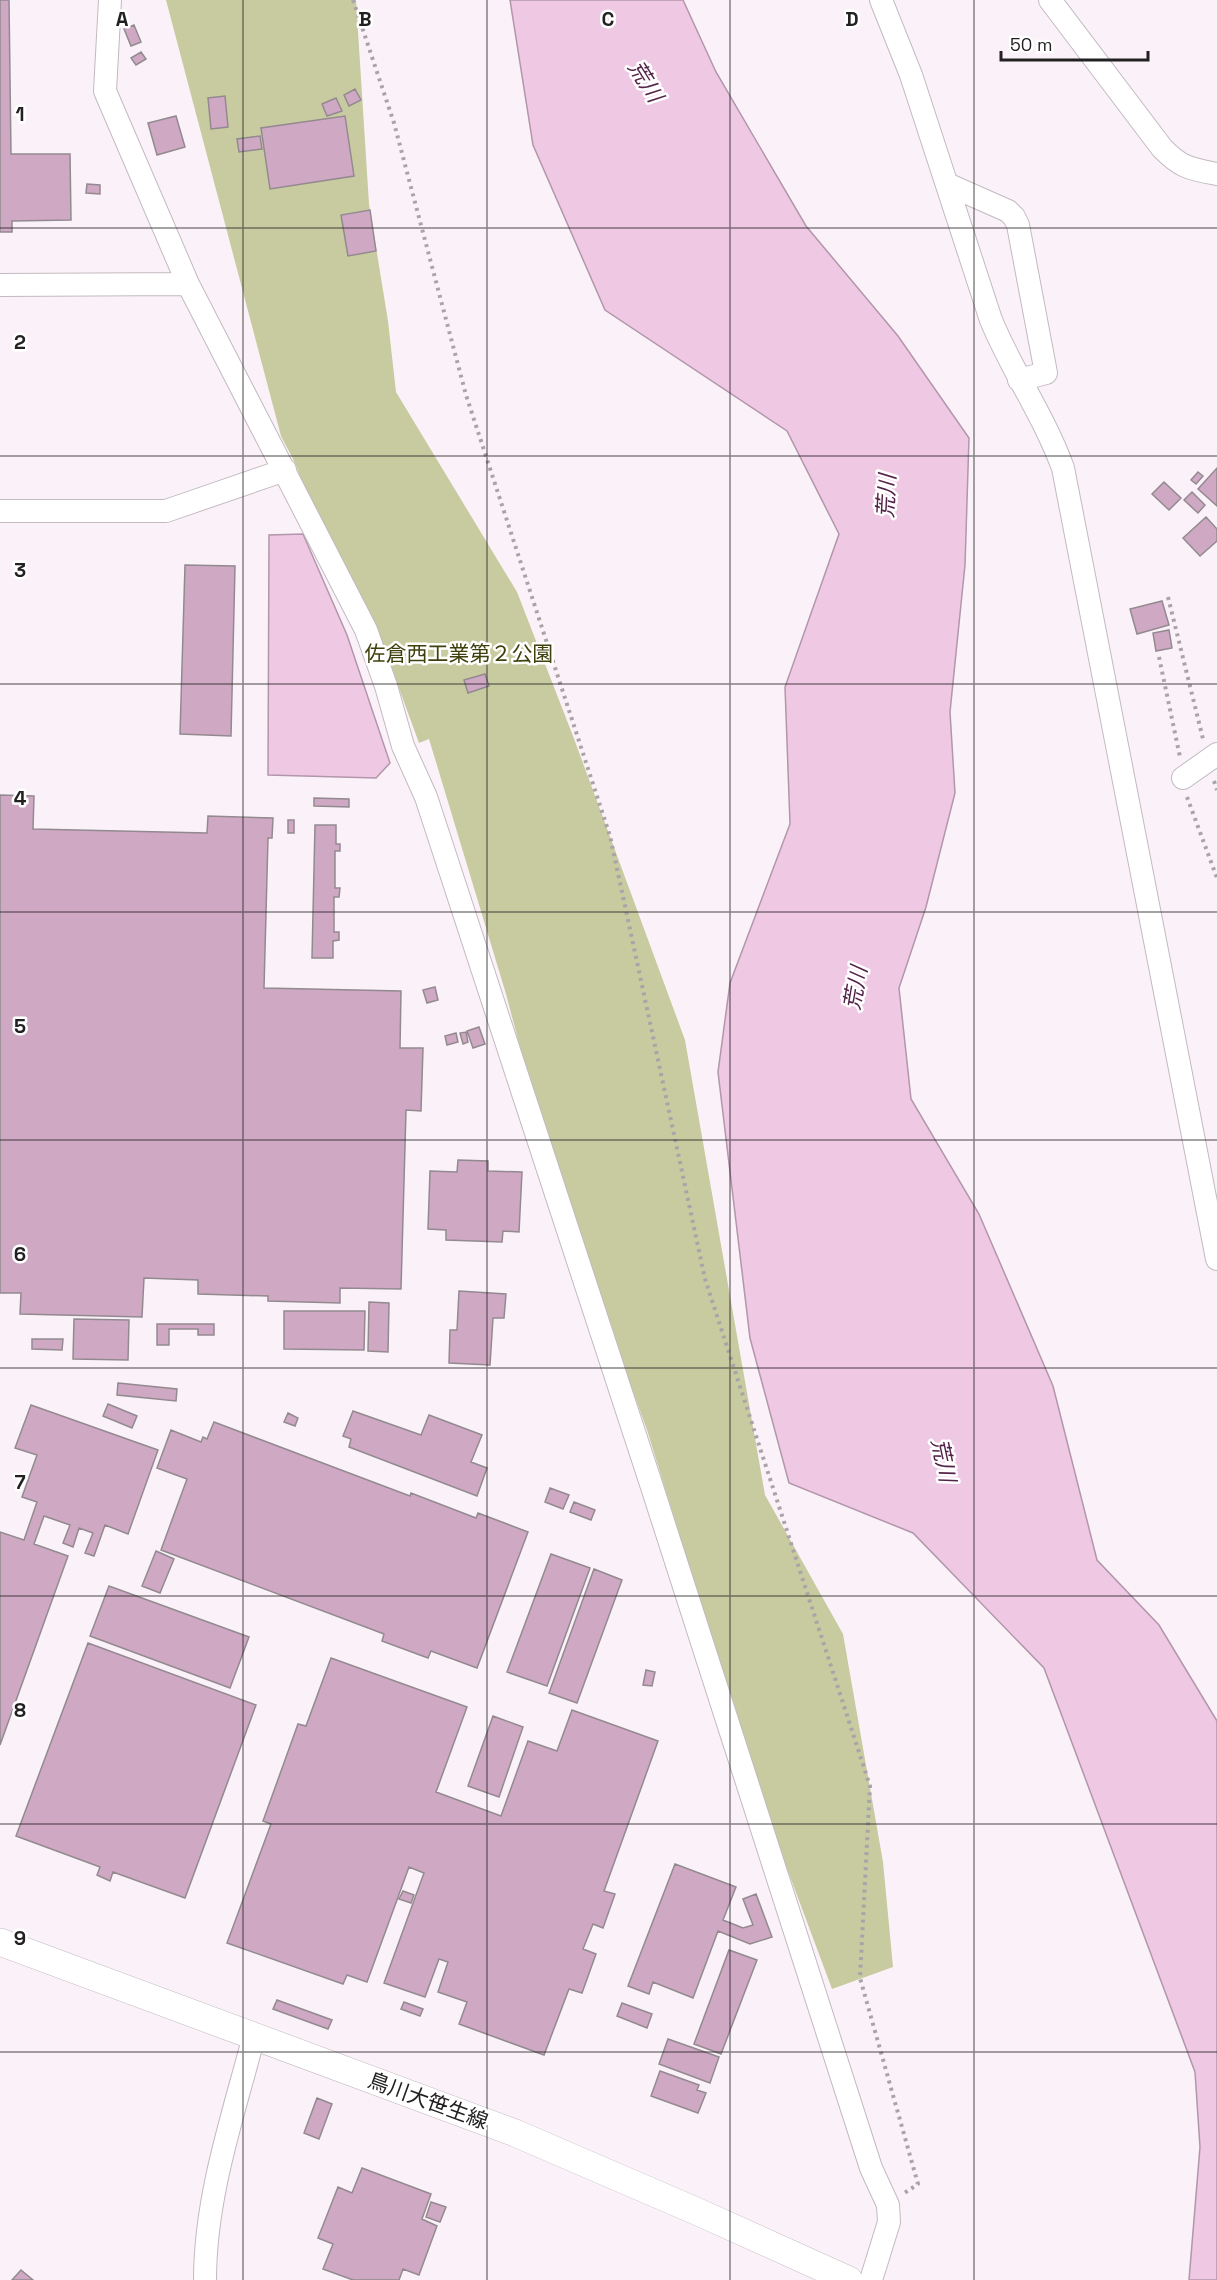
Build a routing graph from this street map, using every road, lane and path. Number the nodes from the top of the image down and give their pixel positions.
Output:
1 (110, 0) edge
2 (353, 0) edge
3 (881, 0) edge
4 (1050, 0) edge
5 (1217, 174) edge
6 (947, 184) junction
7 (188, 284) junction
8 (0, 285) edge
9 (1019, 380) junction
10 (285, 470) junction
11 (0, 511) edge
12 (1167, 597) dead end
13 (1213, 757) edge
14 (1183, 778) dead end
15 (1217, 790) edge
16 (1217, 1259) edge
17 (0, 1942) edge
18 (254, 2036) junction
19 (888, 2205) junction
20 (841, 2279) edge
21 (205, 2280) edge
22 (871, 2280) edge

1 - 7 street
2 - 19 path
3 - 6 street
4 - 5 street
6 - 9 street
6 - 9 street
7 - 8 street
7 - 10 street
9 - 16 street
10 - 11 street
10 - 19 street
12 - 13 path
13 - 14 street
13 - 15 path
17 - 18 street, 鳥川大笹生線
18 - 20 street, 鳥川大笹生線
18 - 21 street
19 - 22 street

